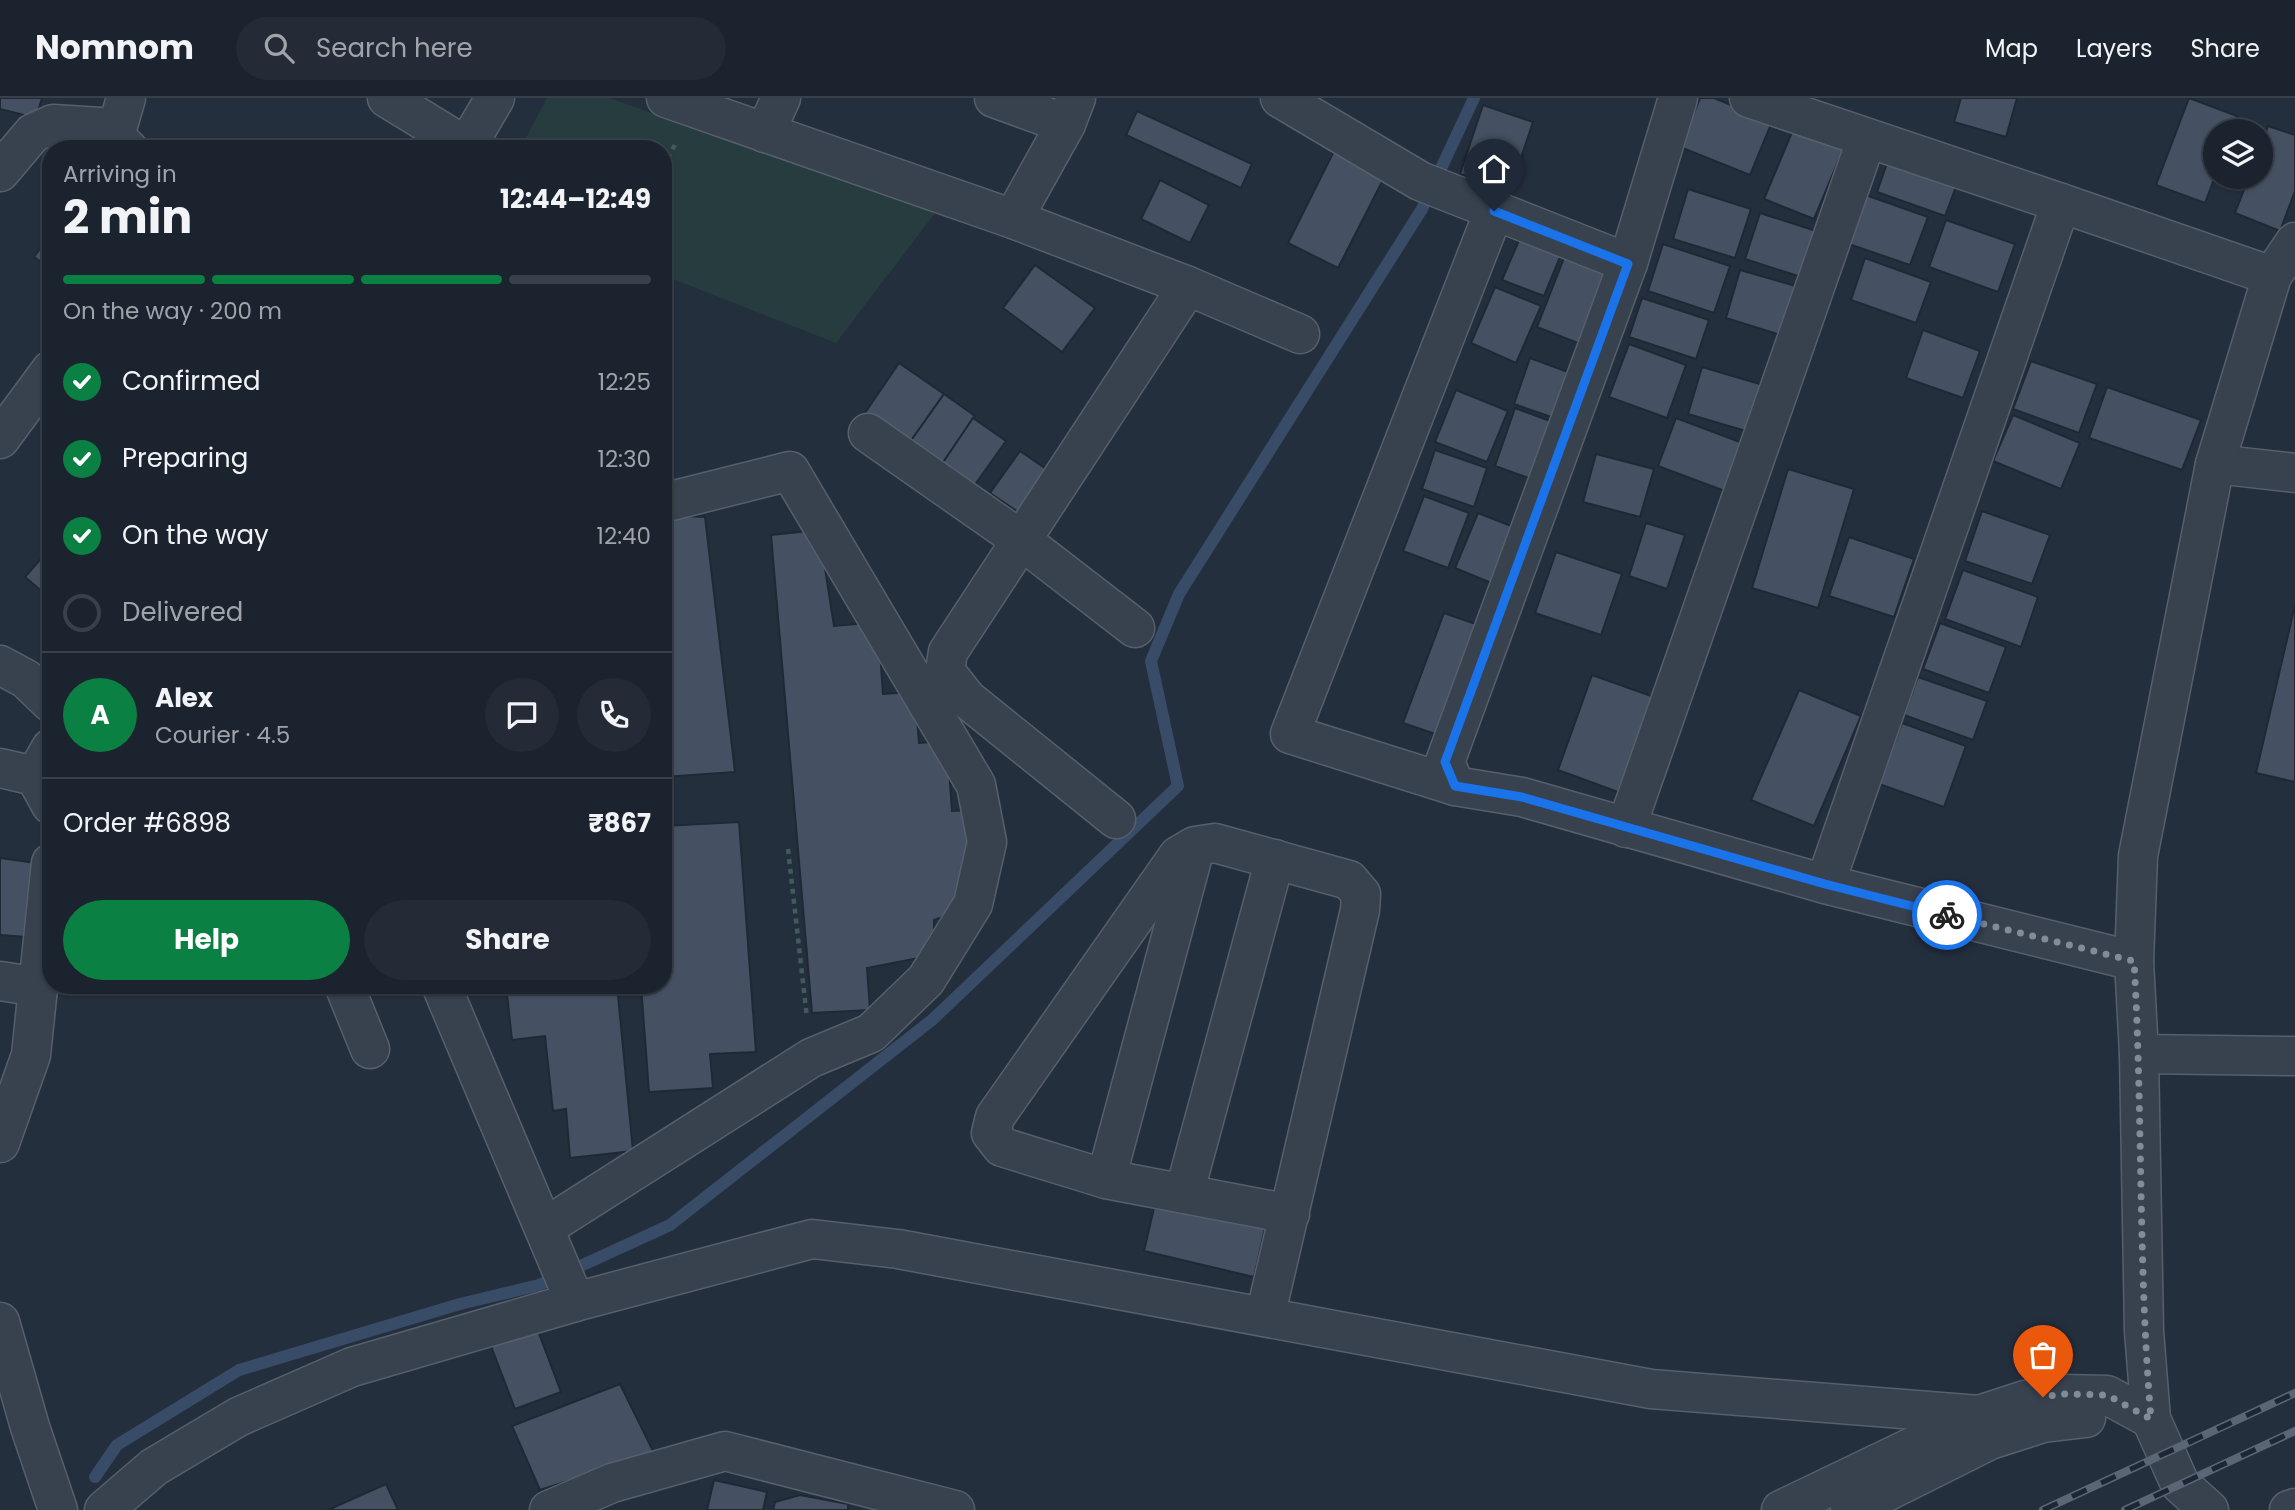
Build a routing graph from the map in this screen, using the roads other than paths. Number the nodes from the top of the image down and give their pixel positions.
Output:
1 (127, 98) edge
2 (387, 98) edge
3 (495, 98) edge
4 (666, 98) edge
5 (781, 98) edge
6 (994, 98) edge
7 (1280, 98) edge
8 (1678, 98) edge
9 (1749, 98) edge
10 (1071, 111) edge
11 (765, 133) junction
12 (1867, 138) junction
13 (118, 140) edge
14 (122, 140) edge
15 (453, 140) edge
16 (471, 140) edge
17 (0, 172) edge
18 (2062, 202) junction
19 (1494, 211) junction
20 (1013, 219) junction
21 (2295, 242) edge
22 (1628, 264) junction
23 (2272, 276) junction
24 (1188, 286) junction
25 (1300, 334) dead end
26 (42, 382) edge
27 (868, 433) dead end
28 (0, 439) edge
29 (2215, 464) junction
30 (2295, 472) edge
31 (672, 501) edge
32 (1021, 540) junction
33 (1135, 628) dead end
34 (0, 665) edge
35 (42, 694) edge
36 (1455, 786) junction
37 (1116, 819) dead end
38 (1626, 828) junction
39 (1195, 846) junction
40 (1275, 859) junction
41 (1825, 884) junction
42 (42, 956) edge
43 (2134, 961) junction
44 (0, 981) edge
45 (39, 987) junction
46 (348, 994) edge
47 (445, 994) edge
48 (470, 994) edge
49 (370, 1049) dead end
50 (2139, 1054) junction
51 (2295, 1056) edge
52 (0, 1143) edge
53 (1106, 1179) junction
54 (1184, 1194) junction
55 (1290, 1214) junction
56 (552, 1224) junction
57 (569, 1288) junction
58 (1265, 1317) junction
59 (0, 1322) edge
60 (1979, 1415) junction
61 (2151, 1419) junction
62 (2295, 1508) edge
63 (58, 1510) edge
64 (104, 1510) edge
65 (549, 1510) edge
66 (955, 1510) edge
67 (1781, 1510) edge
68 (1850, 1510) edge
69 (2208, 1510) edge
70 (2289, 1510) edge

1 - 14 street
2 - 15 street
3 - 16 street
4 - 11 street
5 - 11 street
6 - 10 street
7 - 19 street
8 - 22 street
9 - 12 street
10 - 20 street
11 - 20 street
12 - 18 street
12 - 38 street
13 - 17 street
18 - 23 street
18 - 41 street
19 - 22 street
19 - 36 street
20 - 24 street
21 - 23 street
22 - 36 street
23 - 29 street
24 - 25 street
24 - 32 street
26 - 28 street
27 - 32 street
29 - 30 street
29 - 43 street
31 - 56 street
32 - 33 street
32 - 37 street
34 - 35 street
36 - 38 street
38 - 41 street
39 - 40 street
39 - 53 street
39 - 53 street
40 - 54 street
40 - 55 street
41 - 43 street
42 - 45 street
43 - 50 street
44 - 45 street
45 - 52 street
46 - 49 street
47 - 56 street
48 - 56 street
50 - 51 street
50 - 61 street
53 - 54 street
54 - 55 street
55 - 58 street
56 - 57 street
57 - 58 street
57 - 64 street
58 - 60 street
59 - 63 street
60 - 61 street
60 - 67 street
61 - 68 street
61 - 69 street
62 - 70 street
65 - 66 street

